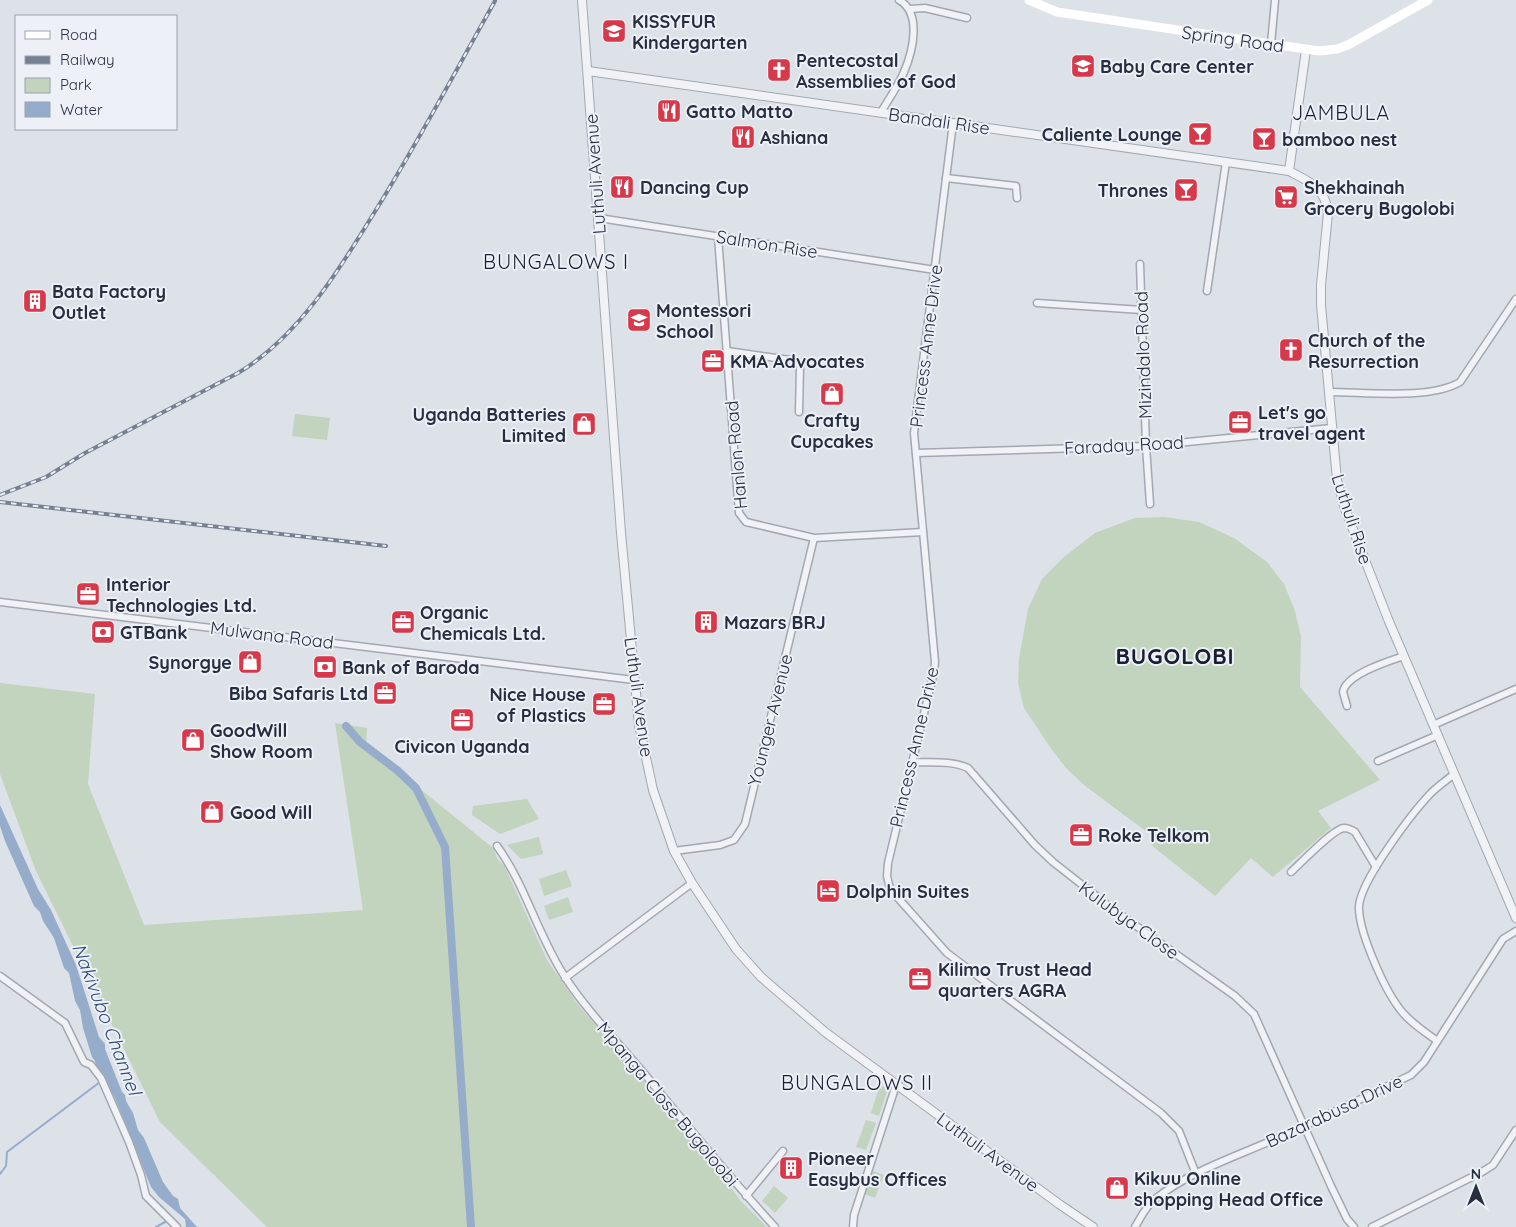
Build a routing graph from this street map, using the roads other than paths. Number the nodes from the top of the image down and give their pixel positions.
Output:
1 (582, 0) edge
2 (900, 0) edge
3 (1028, 0) edge
4 (1275, 0) edge
5 (1428, 0) edge
6 (910, 10) junction
7 (966, 18) dead end
8 (1271, 44) junction
9 (1306, 50) junction
10 (588, 71) junction
11 (881, 112) junction
12 (953, 123) junction
13 (1226, 162) junction
14 (1290, 171) junction
15 (946, 178) junction
16 (1017, 198) dead end
17 (599, 218) junction
18 (718, 237) junction
19 (1140, 264) dead end
20 (935, 270) junction
21 (1207, 291) dead end
22 (1516, 299) edge
23 (1037, 303) dead end
24 (1142, 310) junction
25 (727, 350) junction
26 (1329, 392) junction
27 (799, 412) dead end
28 (1332, 428) junction
29 (1146, 446) junction
30 (916, 453) junction
31 (1150, 504) dead end
32 (923, 532) junction
33 (814, 538) junction
34 (0, 602) edge
35 (1404, 656) junction
36 (634, 680) junction
37 (1516, 689) edge
38 (1347, 706) dead end
39 (1433, 725) junction
40 (1438, 735) junction
41 (1378, 761) dead end
42 (912, 762) junction
43 (1454, 774) junction
44 (496, 846) dead end
45 (674, 851) junction
46 (1376, 867) junction
47 (1291, 872) dead end
48 (692, 883) junction
49 (1516, 918) edge
50 (1516, 931) edge
51 (0, 976) edge
52 (565, 978) junction
53 (1437, 1041) junction
54 (896, 1085) junction
55 (1305, 1126) junction
56 (1516, 1130) edge
57 (783, 1151) dead end
58 (1196, 1174) junction
59 (746, 1196) junction
60 (1088, 1226) edge
61 (177, 1227) edge
62 (775, 1227) edge
63 (853, 1227) edge
64 (1135, 1227) edge
65 (1354, 1227) edge
66 (1372, 1227) edge

1 - 10 street, Luthuli Avenue
2 - 6 street
3 - 8 main road, Spring Road
4 - 8 street
5 - 9 main road, Spring Road
6 - 7 street
6 - 11 street
8 - 9 main road, Spring Road
9 - 14 street
10 - 11 street, Bandali Rise
10 - 17 street, Luthuli Avenue
11 - 12 street, Bandali Rise
12 - 13 street, Bandali Rise
12 - 15 street, Princess Anne Drive
13 - 14 street, Bandali Rise
13 - 21 street
14 - 26 street, Luthuli Rise
15 - 16 street
15 - 20 street, Princess Anne Drive
17 - 18 street, Salmon Rise
17 - 36 street, Luthuli Avenue
18 - 20 street, Salmon Rise
18 - 25 street, Hanlon Road
19 - 24 street, Mizindalo Road
20 - 30 street, Princess Anne Drive
22 - 26 street
23 - 24 street
24 - 29 street, Mizindalo Road
25 - 27 street
25 - 33 street, Hanlon Road
26 - 28 street, Luthuli Rise
28 - 29 street, Faraday Road
28 - 35 street, Luthuli Rise
29 - 30 street, Faraday Road
29 - 31 street, Mizindalo Road
30 - 32 street, Princess Anne Drive
32 - 33 street, Hanlon Road
32 - 42 street, Princess Anne Drive
33 - 45 street, Younger Avenue
34 - 36 street, Mulwana Road
35 - 38 street
35 - 39 street, Luthuli Rise
36 - 45 street, Luthuli Avenue
37 - 39 street
39 - 40 street, Luthuli Rise
40 - 41 street
40 - 43 street, Luthuli Rise
42 - 55 street, Kulubya Close
42 - 58 street, Princess Anne Drive
43 - 46 street
43 - 49 street, Luthuli Rise
44 - 52 street, Mpanga Close Bugoloobi
45 - 48 street, Luthuli Avenue
46 - 47 street
46 - 53 street
48 - 52 street
48 - 54 street, Luthuli Avenue
50 - 53 street, Bazarabusa Drive
51 - 61 street
52 - 59 street, Mpanga Close Bugoloobi
53 - 55 street, Bazarabusa Drive
54 - 60 street, Luthuli Avenue
54 - 63 street
55 - 58 street, Bazarabusa Drive
55 - 65 street, Kulubya Close
56 - 66 street
57 - 59 street
58 - 64 street, Bazarabusa Drive
59 - 62 street, Mpanga Close Bugoloobi

